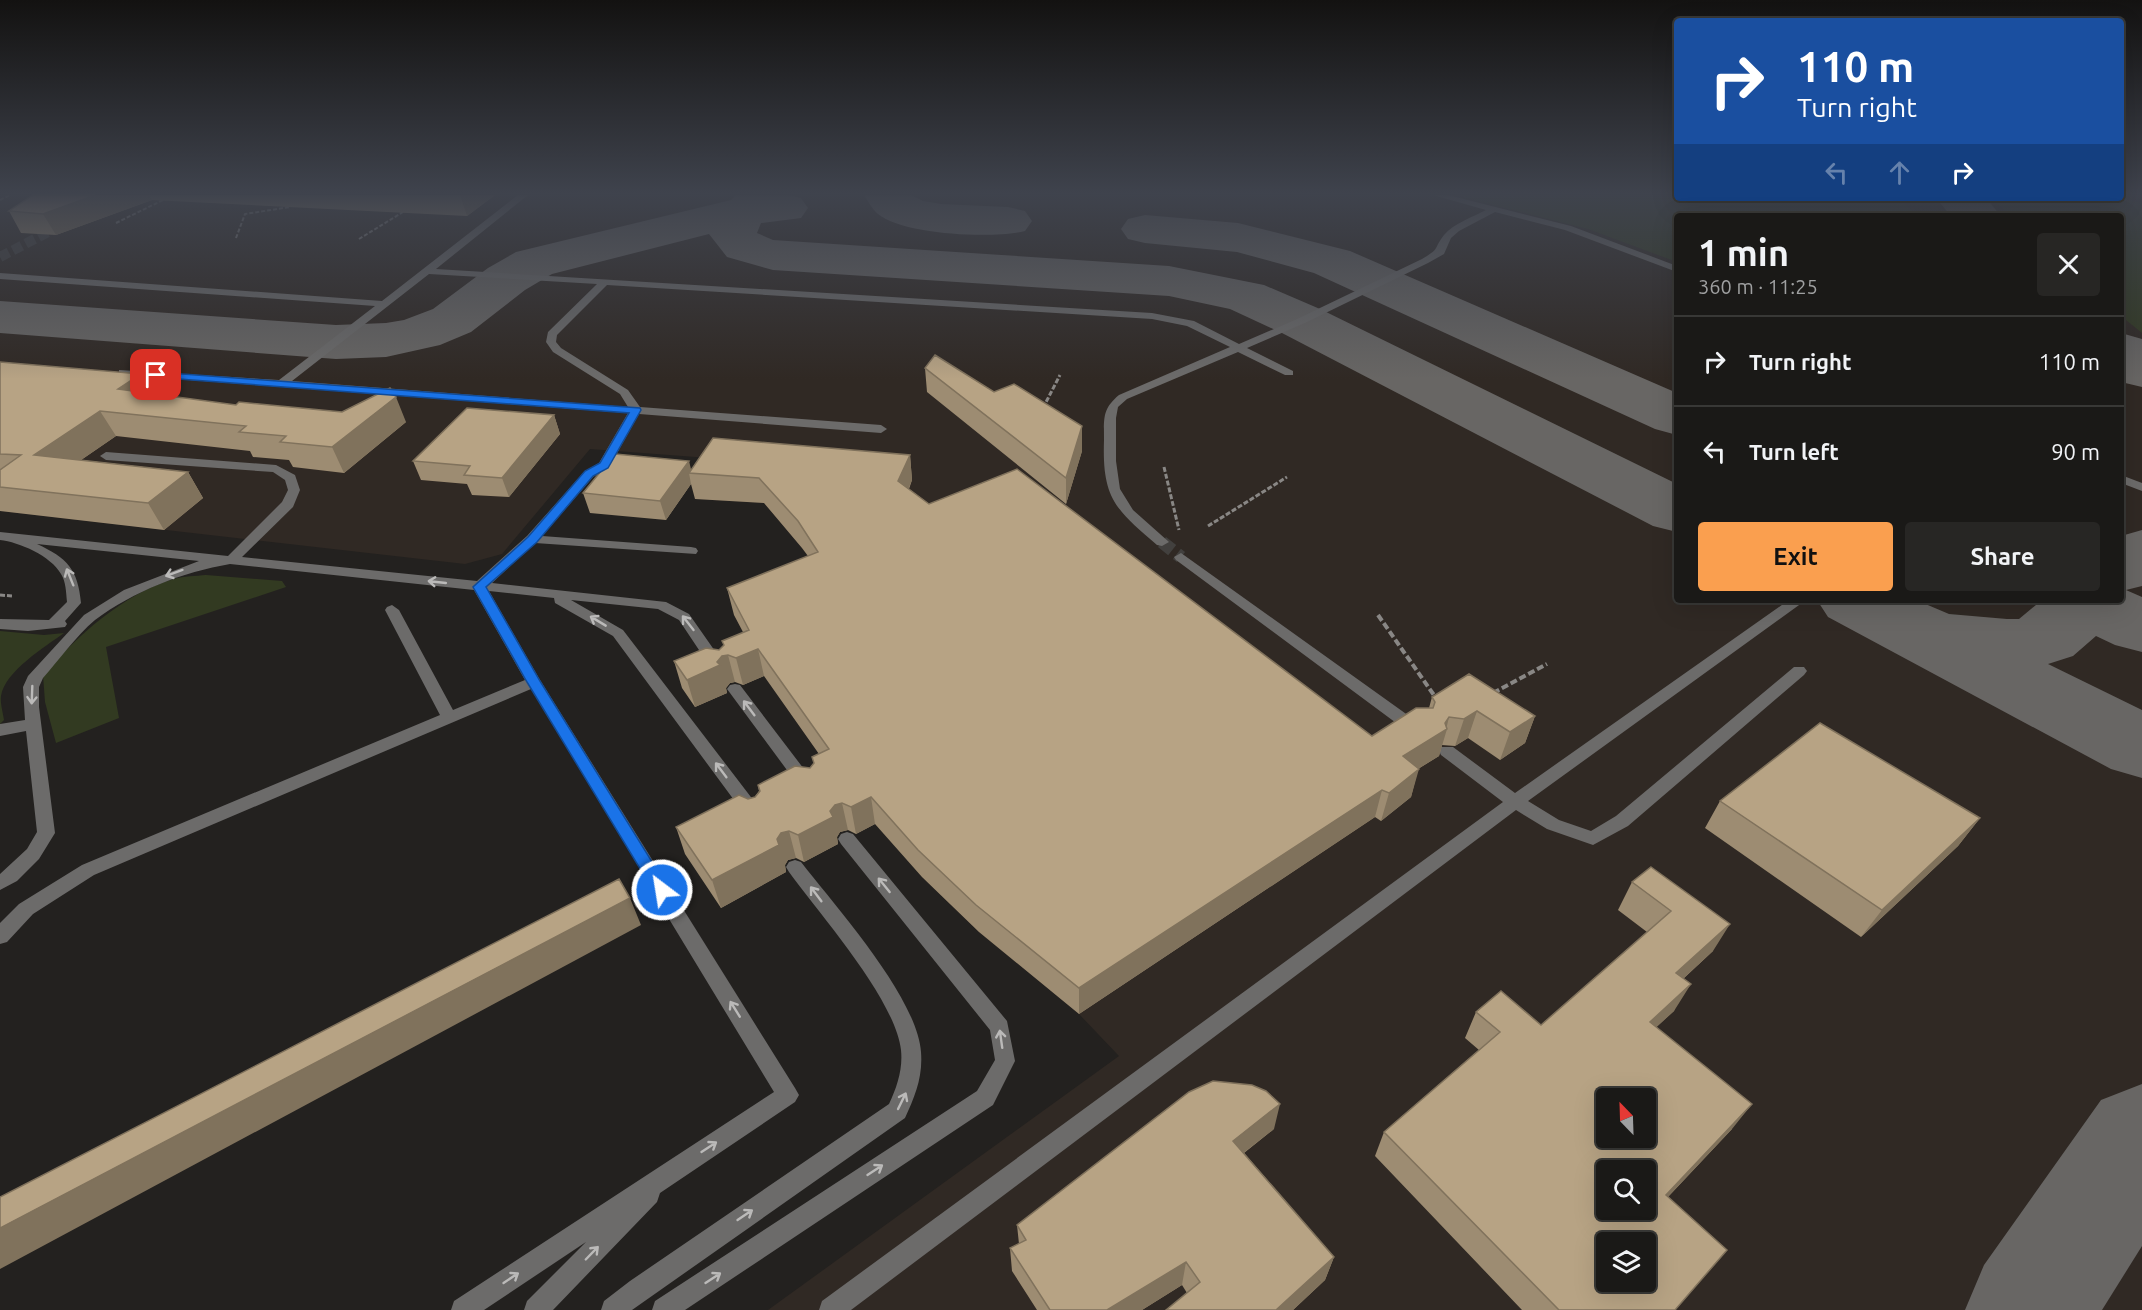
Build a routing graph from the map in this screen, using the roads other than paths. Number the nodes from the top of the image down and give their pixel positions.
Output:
1 (447, 256) edge
2 (1435, 256) edge
3 (1643, 256) edge
4 (1674, 268) edge
5 (428, 271) junction
6 (0, 276) edge
7 (604, 282) junction
8 (384, 304) junction
9 (1242, 348) junction
10 (106, 371) edge
11 (1289, 373) dead end
12 (283, 383) junction
13 (636, 410) junction
14 (881, 429) dead end
15 (106, 456) dead end
16 (604, 465) junction
17 (637, 466) edge
18 (2124, 480) edge
19 (2142, 487) edge
20 (7, 536) edge
21 (532, 539) junction
22 (1162, 542) tunnel mouth
23 (690, 551) dead end
24 (1181, 557) tunnel mouth
25 (231, 560) junction
26 (479, 587) junction
27 (553, 595) junction
28 (1795, 603) edge
29 (392, 610) dead end
30 (89, 618) junction
31 (0, 624) edge
32 (52, 625) junction
33 (721, 671) edge
34 (1799, 671) dead end
35 (534, 682) junction
36 (735, 689) dead end
37 (449, 718) junction
38 (33, 724) junction
39 (1417, 729) edge
40 (0, 730) edge
41 (1448, 751) edge
42 (810, 789) edge
43 (1516, 801) junction
44 (756, 817) edge
45 (847, 839) dead end
46 (795, 867) dead end
47 (0, 883) edge
48 (0, 936) edge
49 (670, 1172) junction
50 (463, 1310) edge
51 (537, 1310) edge
52 (613, 1310) edge
53 (664, 1310) edge
54 (831, 1310) edge

1 - 5 street
2 - 9 street
3 - 4 street
5 - 7 street
5 - 8 street
6 - 8 street
7 - 9 street
7 - 13 street
8 - 12 street
9 - 11 street
9 - 22 street
10 - 12 street
12 - 13 street
13 - 14 street
13 - 16 street
15 - 25 street
16 - 17 street
16 - 21 street
18 - 19 street
20 - 25 street
32 -> 20 street
21 - 23 street
21 - 26 street
24 - 39 street
26 -> 25 street
25 -> 30 street
26 - 27 street
26 - 35 street
33 -> 27 street
44 -> 27 street
28 - 43 street
29 - 37 street
30 - 32 street
30 -> 38 street
31 - 32 street
34 - 43 street
35 - 37 street
49 -> 35 street
42 -> 36 street
37 - 48 street
38 - 40 street
38 - 47 street
41 - 43 street
43 - 54 street
53 -> 45 street
52 -> 46 street
50 -> 49 street
51 -> 49 street

